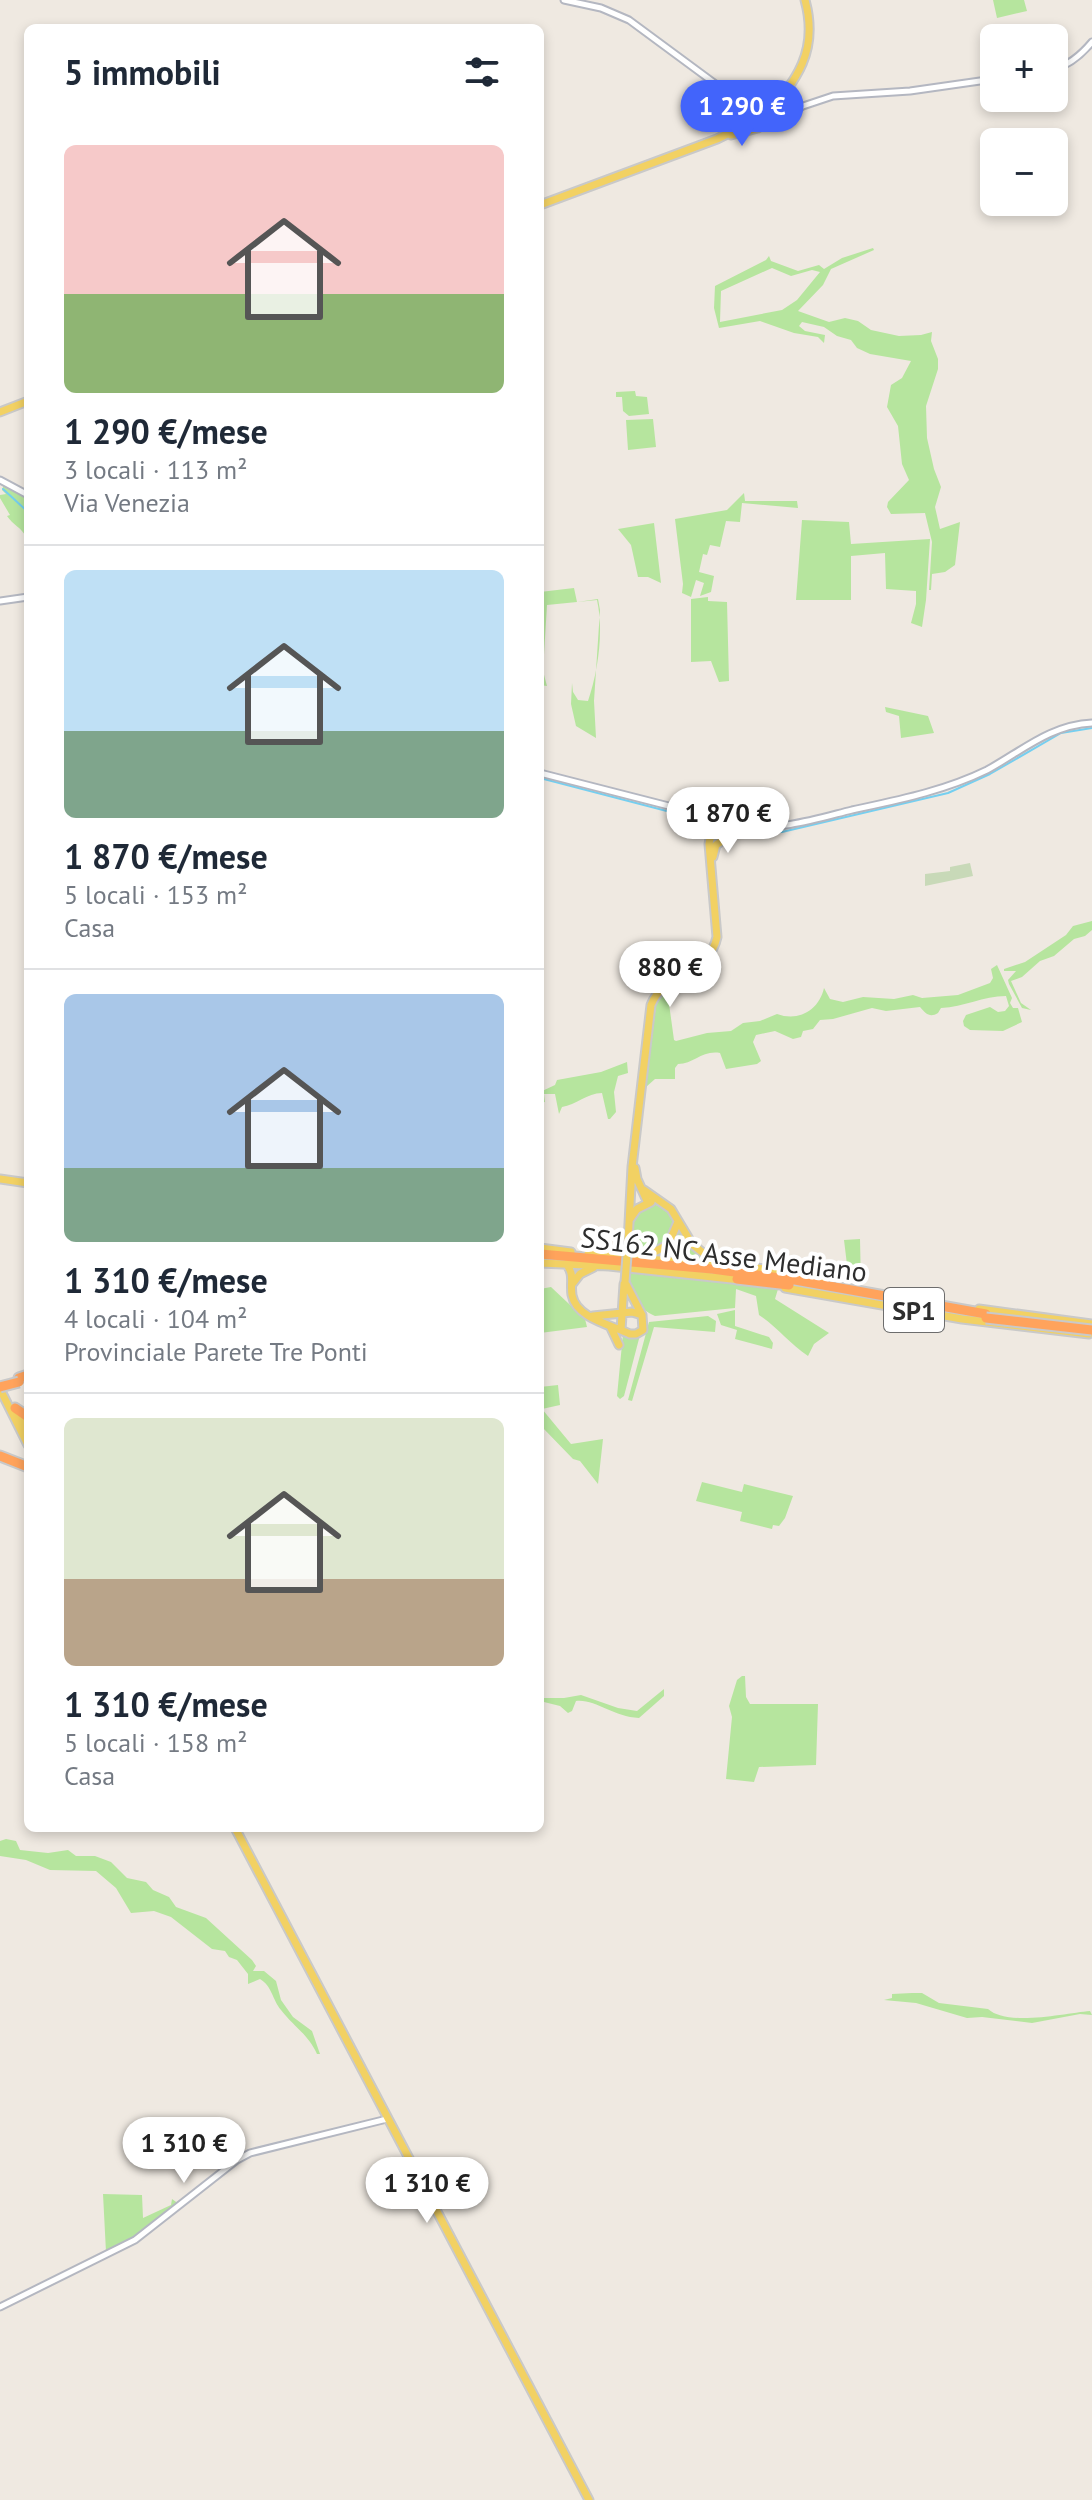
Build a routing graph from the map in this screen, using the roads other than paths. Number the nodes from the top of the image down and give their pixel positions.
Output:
1 (564, 0) edge
2 (805, 0) edge
3 (1092, 42) edge
4 (1068, 63) edge
5 (980, 81) edge
6 (787, 92) junction
7 (736, 99) junction
8 (761, 113) junction
9 (747, 117) junction
10 (781, 118) junction
11 (759, 128) junction
12 (717, 139) junction
13 (544, 204) edge
14 (24, 403) edge
15 (0, 412) edge
16 (0, 480) edge
17 (24, 493) edge
18 (24, 598) edge
19 (0, 601) edge
20 (1092, 723) edge
21 (544, 774) edge
22 (712, 821) junction
23 (735, 827) junction
24 (0, 1181) edge
25 (24, 1184) edge
26 (644, 1190) junction
27 (630, 1196) junction
28 (648, 1203) junction
29 (662, 1203) junction
30 (629, 1221) junction
31 (678, 1222) junction
32 (568, 1252) joint
33 (544, 1255) edge
34 (544, 1255) edge
35 (544, 1255) edge
36 (544, 1256) edge
37 (636, 1257) junction
38 (566, 1264) junction
39 (601, 1266) junction
40 (720, 1266) junction
41 (746, 1269) junction
42 (737, 1279) junction
43 (795, 1280) junction
44 (625, 1282) junction
45 (572, 1285) junction
46 (815, 1287) junction
47 (623, 1298) junction
48 (622, 1314) junction
49 (604, 1315) junction
50 (642, 1315) junction
51 (589, 1316) junction
52 (986, 1316) junction
53 (608, 1324) junction
54 (1092, 1329) edge
55 (621, 1330) junction
56 (619, 1345) dead end
57 (23, 1379) edge
58 (0, 1385) edge
59 (15, 1408) junction
60 (24, 1414) edge
61 (24, 1426) edge
62 (24, 1436) edge
63 (0, 1456) edge
64 (24, 1465) edge
65 (237, 1832) edge
66 (237, 1832) edge
67 (292, 1936) junction
68 (387, 2119) junction
69 (0, 2307) edge
70 (589, 2500) edge

1 - 7 street
2 - 6 main road
3 - 4 street
5 - 10 street
6 - 8 main road
6 - 10 main road
7 - 8 street
7 - 9 street
8 - 9 main road
8 - 10 street
8 - 11 main road
9 - 11 main road
9 - 12 main road
10 - 11 street
11 - 12 main road
12 - 13 main road
14 - 15 main road
16 - 17 street
18 - 19 street
20 - 23 street
21 - 22 street
22 - 23 street
22 - 27 main road
23 - 26 main road
24 - 25 main road
26 - 27 main road
26 - 28 main road
26 - 29 main road
27 - 30 main road
28 - 29 main road
28 - 30 main road
29 - 31 main road
30 - 44 main road, bridge
31 - 37 main road
31 - 40 main road
32 - 33 highway
32 - 37 main road, SP1
34 - 43 highway, SS162 NC Asse Mediano
35 - 46 highway, SS162 NC Asse Mediano
36 - 38 main road, SP1
37 - 40 main road, SP1
38 - 39 main road, SP1
38 - 45 main road
39 - 42 main road, SP1
39 - 45 main road
40 - 41 main road, SP1
41 - 43 highway
41 - 54 main road, SP1
42 - 46 highway
42 - 54 main road, SP1
43 - 52 highway, SS162 NC Asse Mediano
44 - 47 main road
44 - 50 main road
45 - 51 main road
46 - 52 highway, SS162 NC Asse Mediano
47 - 48 main road
47 - 49 main road
48 - 49 main road
48 - 50 main road
48 - 55 main road
49 - 51 main road
50 - 55 main road
51 - 53 main road
52 - 54 highway, SS162 NC Asse Mediano, bridge
53 - 55 main road
53 - 56 main road
57 - 58 highway, bridge
58 - 59 main road
58 - 62 main road
59 - 60 highway
59 - 61 main road
63 - 64 highway
65 - 67 main road
66 - 67 main road
67 - 68 main road
68 - 69 street
68 - 70 main road

